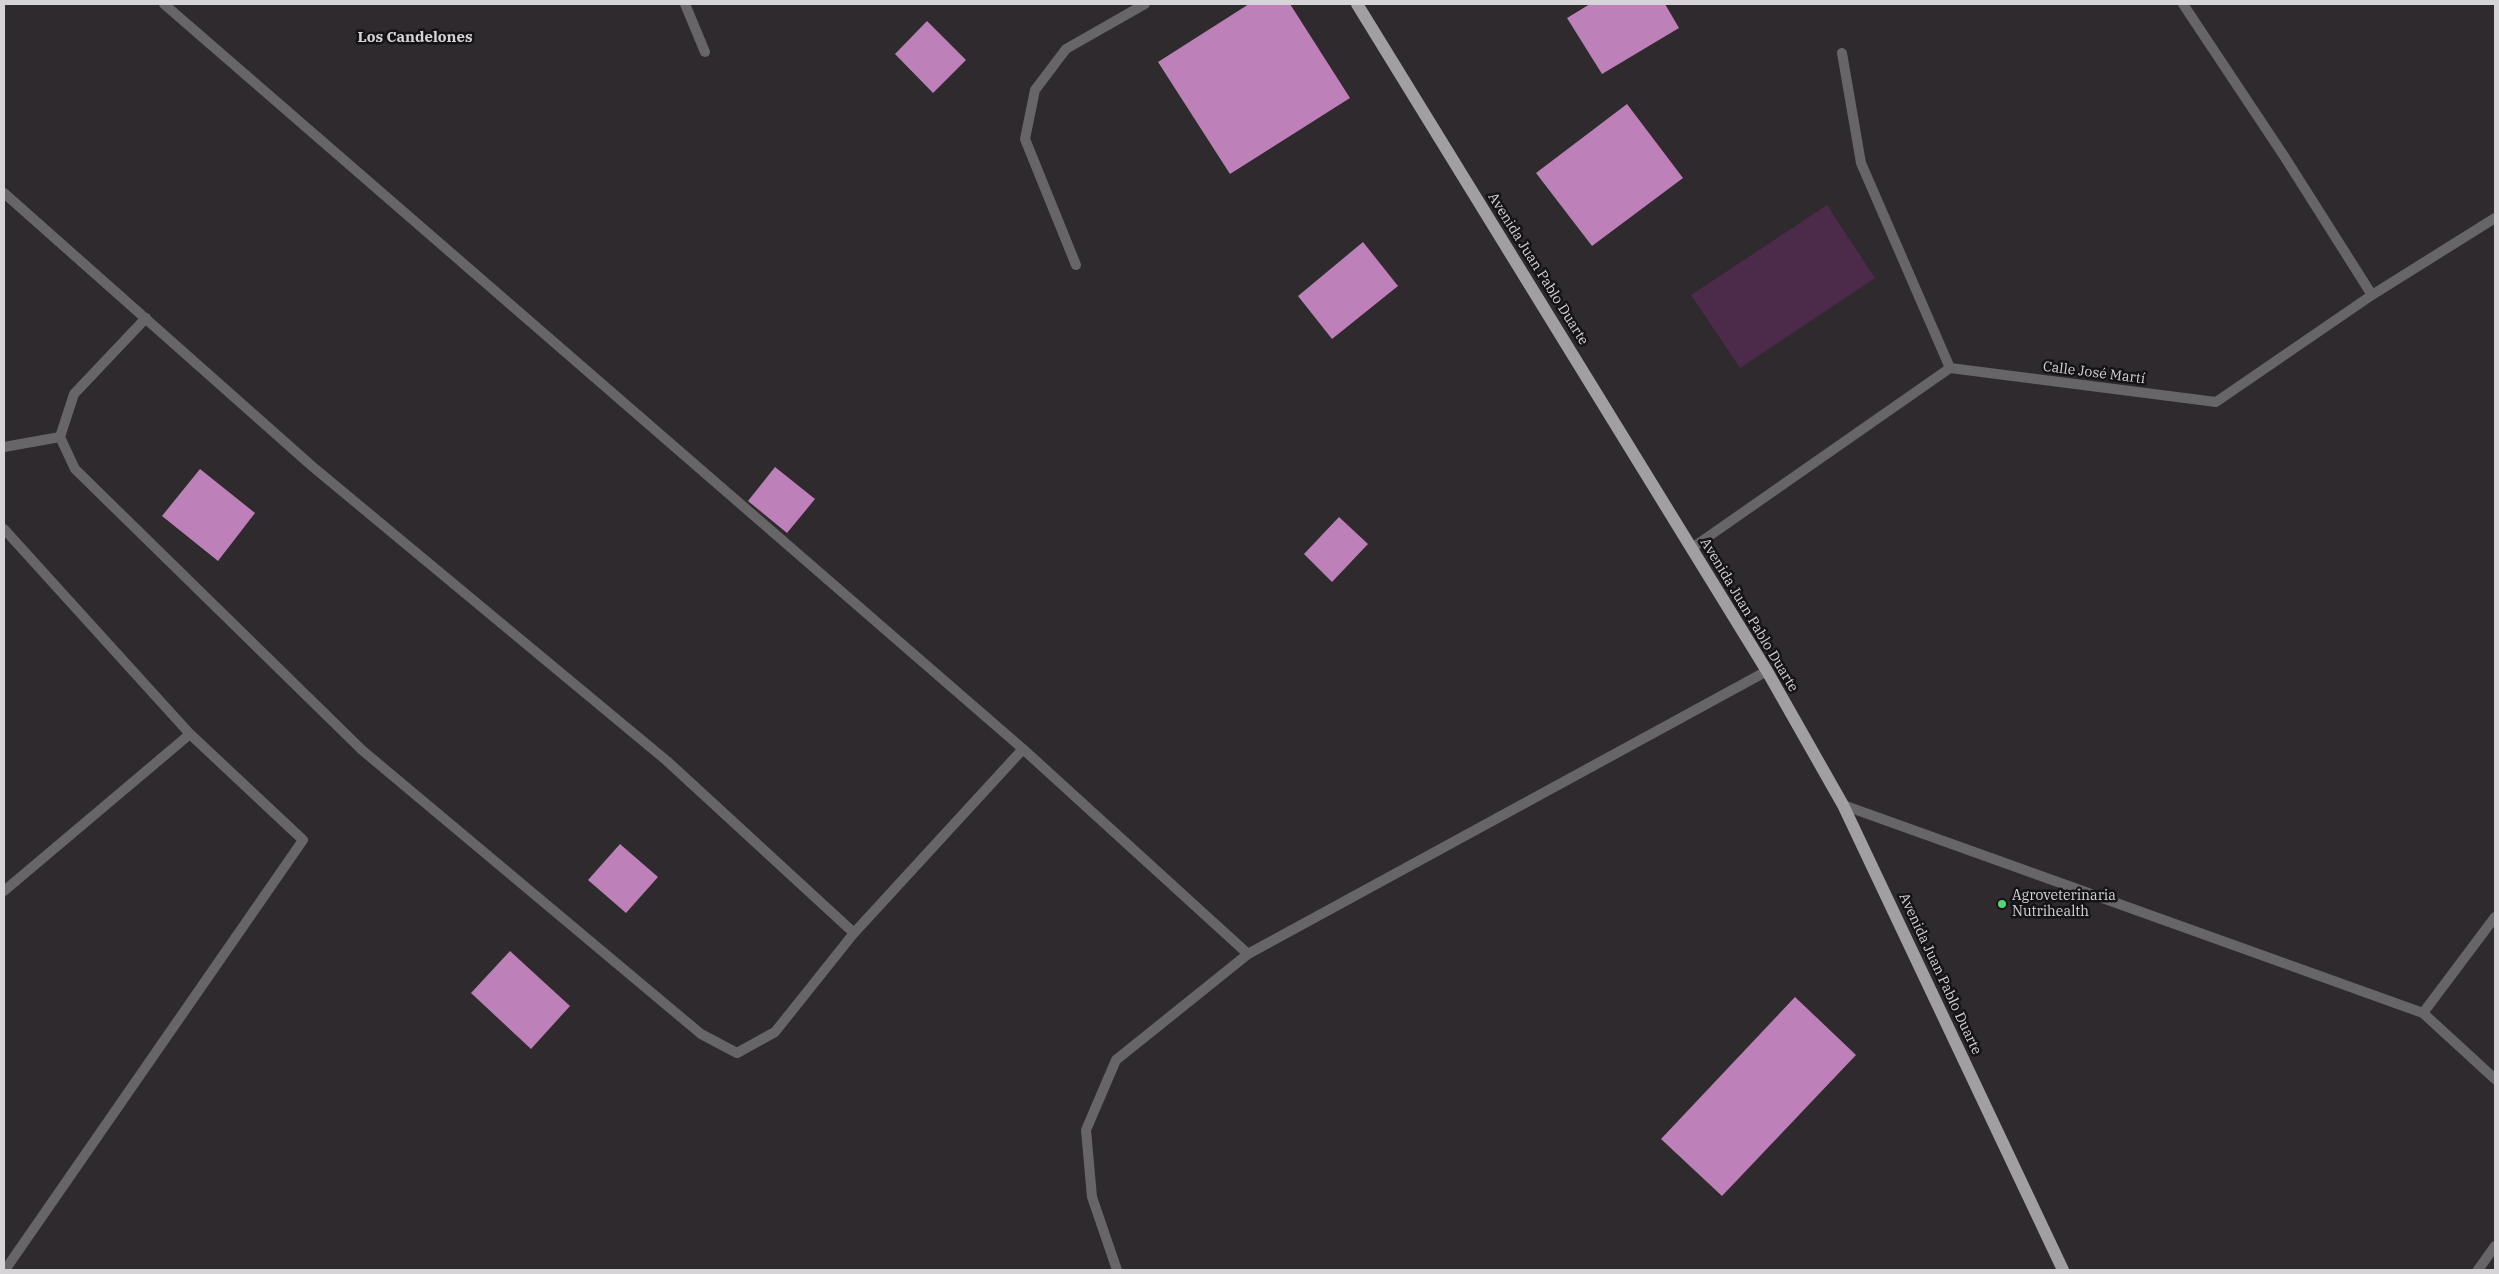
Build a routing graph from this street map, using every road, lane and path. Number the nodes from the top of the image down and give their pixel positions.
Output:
1 (164, 4) edge
2 (685, 4) edge
3 (1144, 4) edge
4 (1358, 4) edge
5 (2182, 4) edge
6 (705, 52) dead end
7 (1842, 53) dead end
8 (4, 193) edge
9 (2495, 218) edge
10 (1076, 265) dead end
11 (2372, 296) junction
12 (146, 318) junction
13 (1950, 368) junction
14 (60, 437) junction
15 (4, 447) edge
16 (4, 529) edge
17 (1692, 548) junction
18 (1767, 671) junction
19 (190, 734) junction
20 (1023, 749) junction
21 (1843, 805) junction
22 (4, 891) edge
23 (2495, 917) edge
24 (854, 933) junction
25 (1248, 954) junction
26 (2423, 1014) junction
27 (2495, 1079) edge
28 (2495, 1246) edge
29 (5, 1270) edge
30 (1117, 1270) edge
31 (2063, 1270) edge
32 (2478, 1270) edge

1 - 20 street
2 - 6 street
3 - 10 street
4 - 17 main road, Avenida Juan Pablo Duarte
5 - 11 street
7 - 13 street
8 - 12 street
9 - 11 street, Calle José Martí
11 - 13 street, Calle José Martí
12 - 14 street
12 - 24 street
13 - 17 street
14 - 15 street
14 - 24 street
16 - 19 street
17 - 18 main road, Avenida Juan Pablo Duarte
18 - 21 main road, Avenida Juan Pablo Duarte
18 - 25 street
19 - 22 street
19 - 29 street
20 - 24 street
20 - 25 street
21 - 26 street
21 - 31 main road, Avenida Juan Pablo Duarte
23 - 26 street
25 - 30 street
26 - 27 street
28 - 32 street

